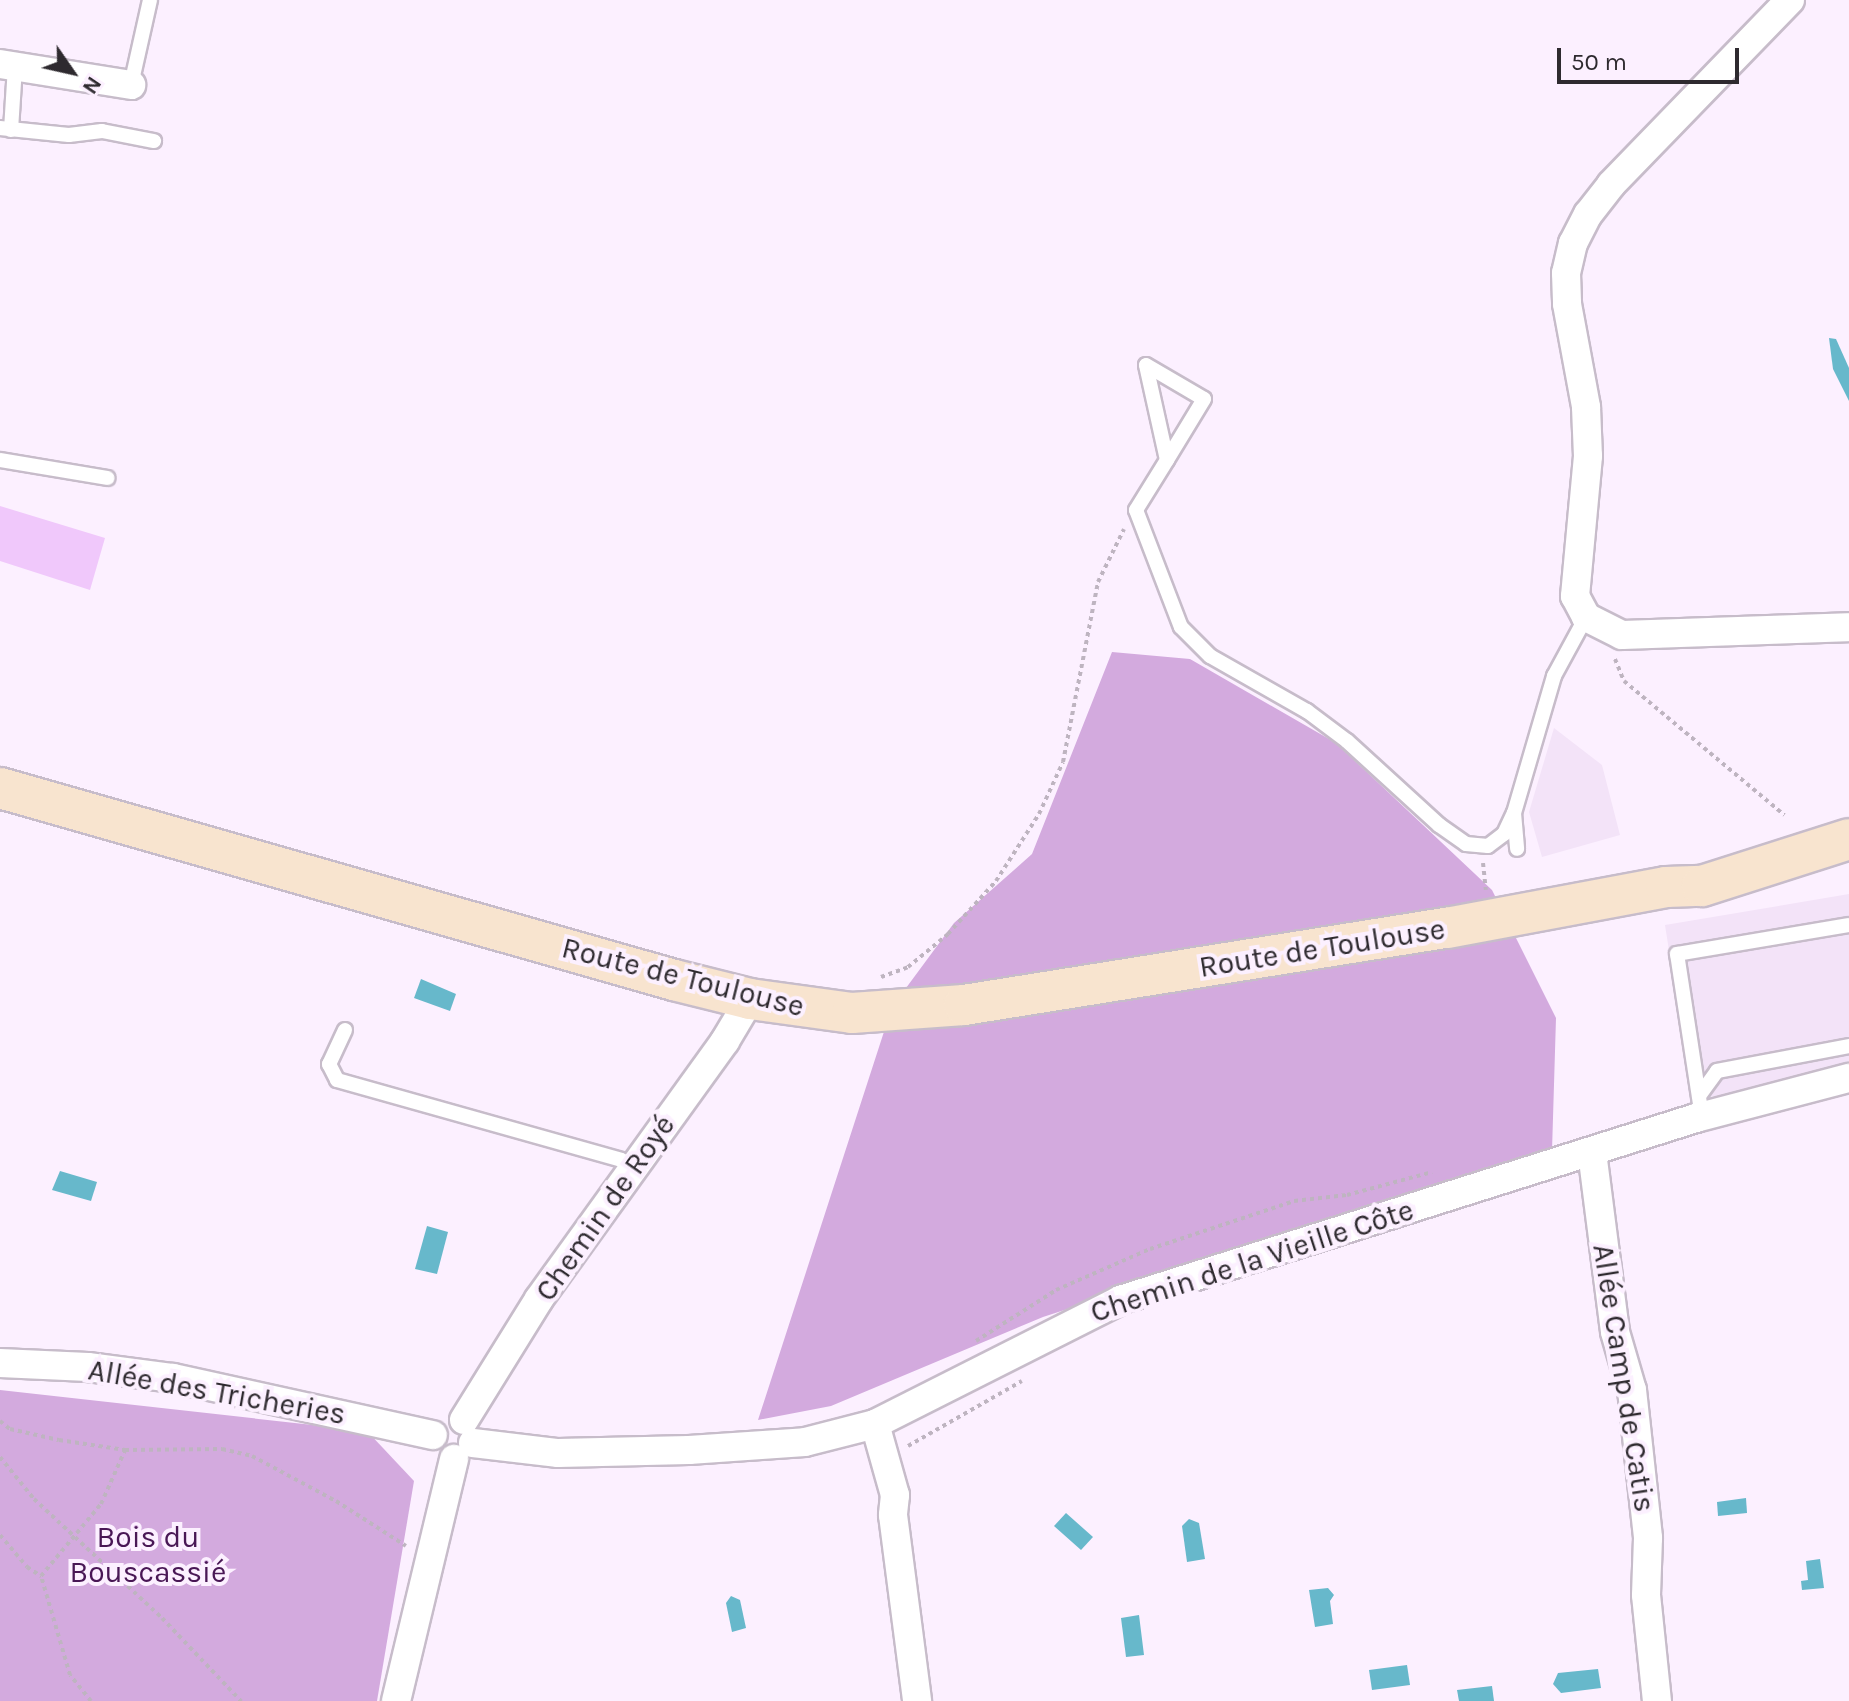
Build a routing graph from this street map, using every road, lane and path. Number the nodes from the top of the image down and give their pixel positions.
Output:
1 (150, 0) edge
2 (1790, 0) edge
3 (7, 66) edge
4 (131, 85) joint
5 (5, 129) edge
6 (154, 141) dead end
7 (0, 460) edge
8 (1167, 460) junction
9 (107, 478) dead end
10 (1136, 510) junction
11 (1594, 622) junction
12 (1849, 627) edge
13 (0, 788) edge
14 (1514, 813) junction
15 (1849, 814) edge
16 (1784, 815) dead end
17 (1849, 839) edge
18 (1482, 847) junction
19 (1517, 849) dead end
20 (1666, 887) junction
21 (1489, 920) junction
22 (1849, 925) edge
23 (870, 982) dead end
24 (750, 999) junction
25 (345, 1030) dead end
26 (1849, 1046) edge
27 (1849, 1078) edge
28 (1701, 1106) junction
29 (1592, 1152) junction
30 (632, 1168) junction
31 (1436, 1170) dead end
32 (964, 1349) dead end
33 (0, 1363) edge
34 (1033, 1372) dead end
35 (0, 1421) edge
36 (875, 1424) junction
37 (464, 1441) junction
38 (125, 1450) junction
39 (0, 1457) edge
40 (885, 1464) junction
41 (0, 1535) edge
42 (76, 1538) junction
43 (430, 1555) junction
44 (41, 1576) junction
45 (91, 1701) edge
46 (241, 1701) edge
47 (396, 1701) edge
48 (917, 1701) edge
49 (1657, 1701) edge

1 - 4 lane
2 - 11 street
3 - 4 street
3 - 5 lane
5 - 6 lane
7 - 9 lane
8 - 8 lane
8 - 10 lane
10 - 18 lane
10 - 23 path
11 - 12 street
11 - 14 lane
11 - 16 path
13 - 24 main road, Route de Toulouse
14 - 18 lane
14 - 19 lane
15 - 20 main road, Route de Toulouse
17 - 20 main road, Route de Toulouse
18 - 21 path
20 - 21 main road, Route de Toulouse
21 - 24 main road, Route de Toulouse
22 - 28 lane
24 - 30 street, Chemin de Royé
25 - 30 lane
26 - 28 lane
27 - 28 street, Chemin de la Vieille Côte
28 - 29 street, Chemin de la Vieille Côte
29 - 36 street, Chemin de la Vieille Côte
29 - 49 street, Allée Camp de Catis
30 - 37 street, Chemin de Royé
31 - 32 path
33 - 37 street, Allée des Tricheries
34 - 40 path
35 - 38 path
36 - 37 street, Chemin de la Vieille Côte
36 - 40 street
37 - 43 street
38 - 42 path
38 - 43 path
39 - 42 path
40 - 48 street
41 - 44 path
42 - 44 path
42 - 46 path
43 - 47 street
44 - 45 path

